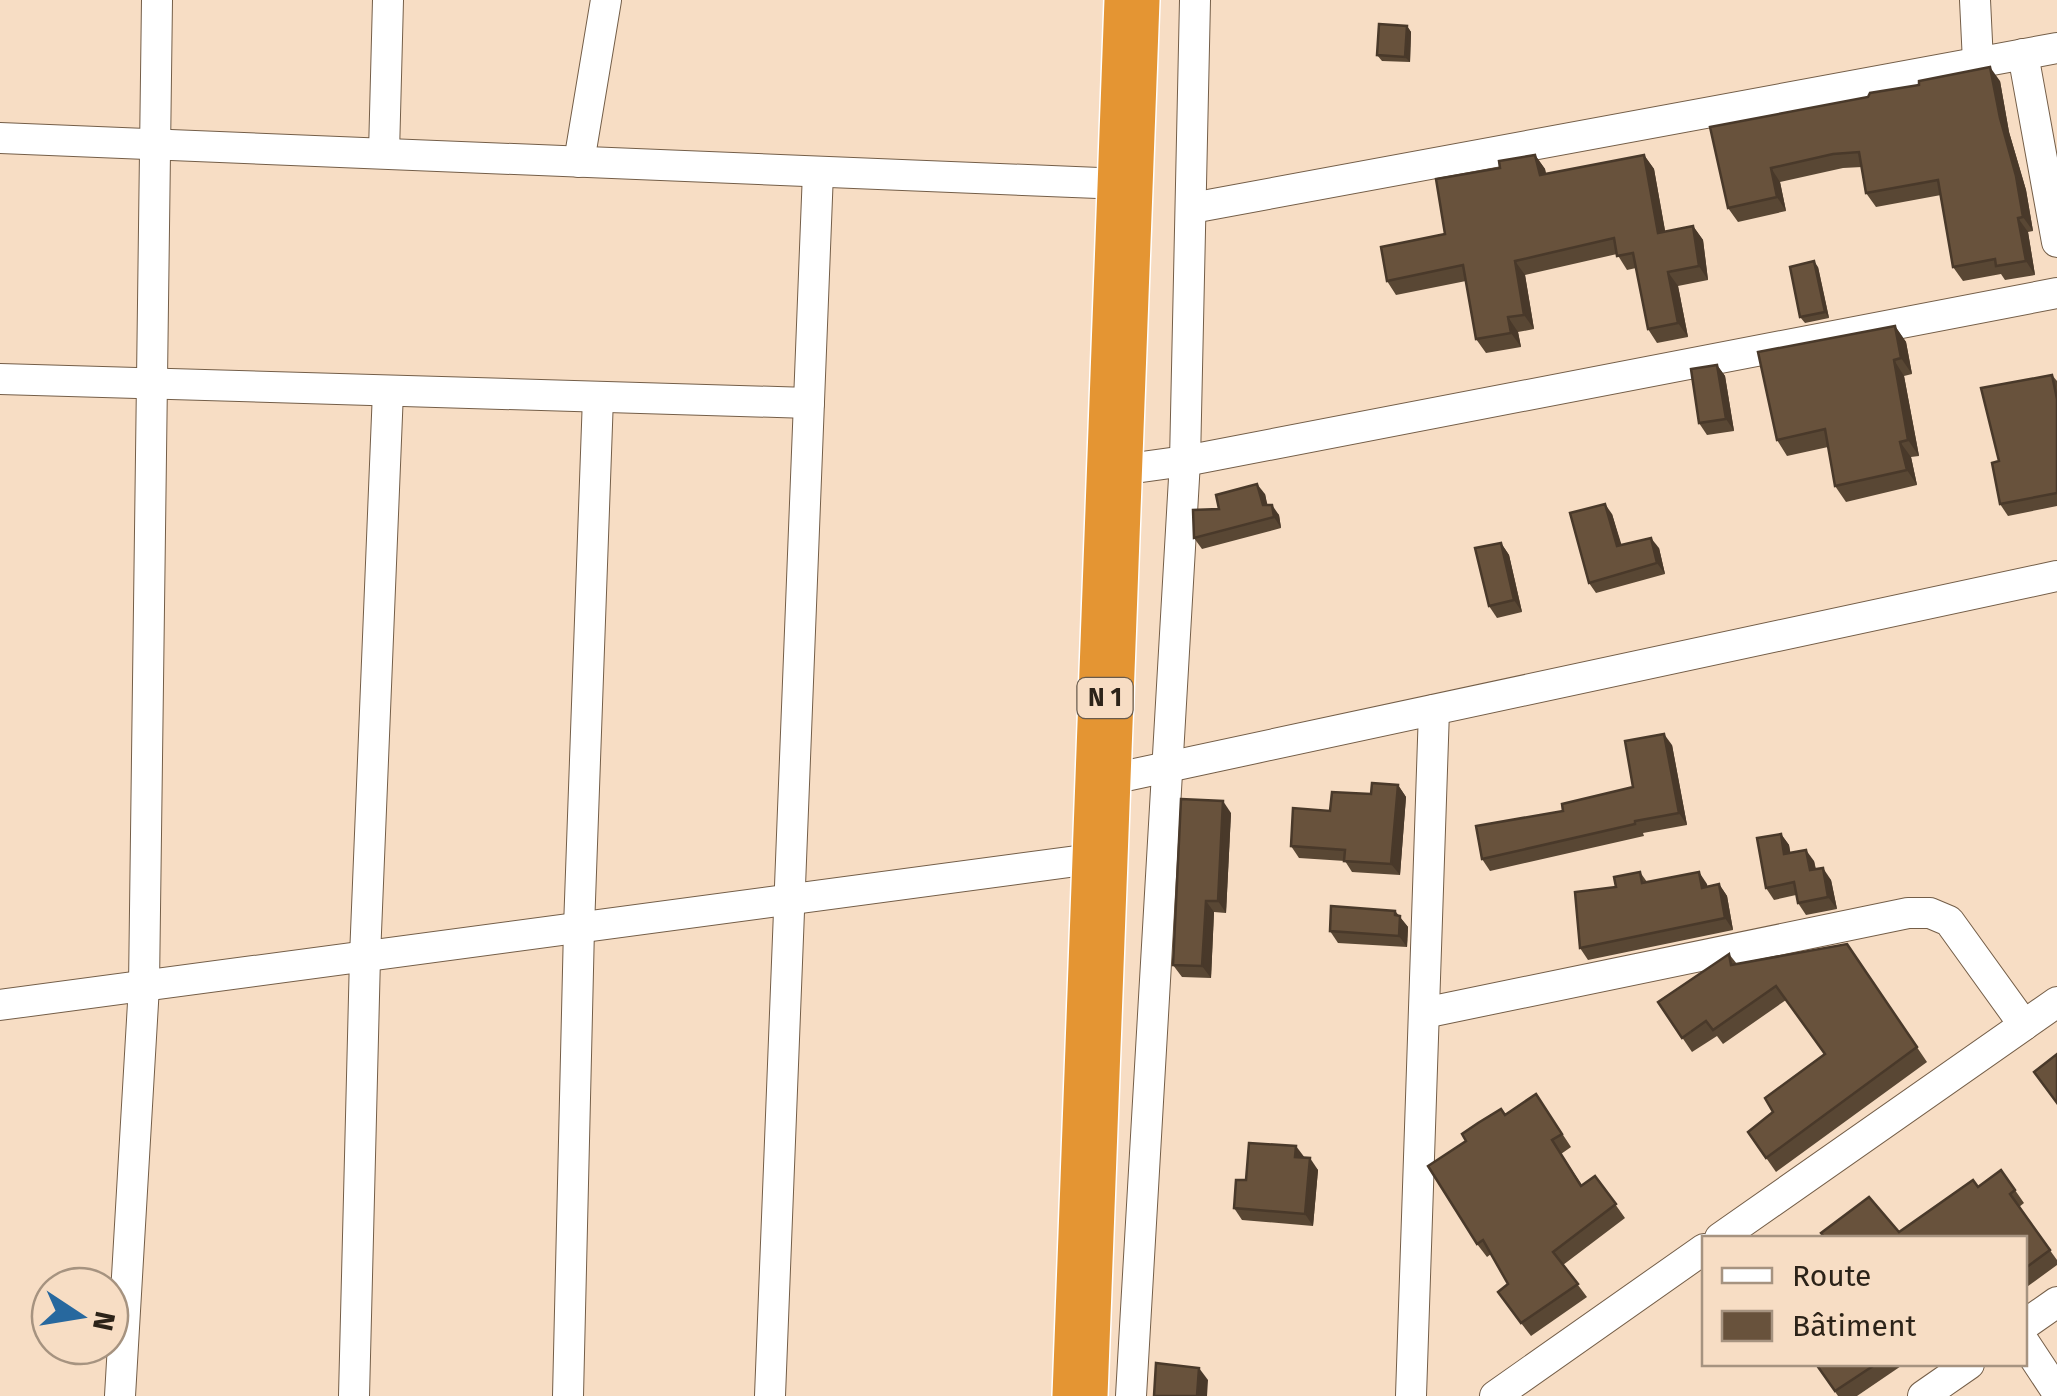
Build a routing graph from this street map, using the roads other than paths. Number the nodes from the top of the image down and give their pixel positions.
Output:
1 (157, 0) edge
2 (388, 0) edge
3 (606, 0) edge
4 (1132, 0) edge
5 (1195, 0) edge
6 (1975, 0) edge
7 (2057, 48) edge
8 (2023, 54) junction
9 (1978, 62) junction
10 (0, 138) edge
11 (155, 144) junction
12 (384, 154) junction
13 (579, 162) junction
14 (818, 172) junction
15 (1123, 184) junction
16 (1192, 208) junction
17 (2057, 242) edge
18 (2057, 294) edge
19 (0, 379) edge
20 (151, 384) junction
21 (388, 391) junction
22 (598, 397) junction
23 (809, 404) junction
24 (1185, 462) junction
25 (1113, 471) junction
26 (2057, 576) edge
27 (1434, 710) junction
28 (1169, 767) junction
29 (1102, 781) junction
30 (1099, 858) junction
31 (788, 900) junction
32 (579, 928) junction
33 (365, 957) junction
34 (144, 986) junction
35 (2057, 1002) edge
36 (0, 1005) edge
37 (1424, 1013) junction
38 (2024, 1025) junction
39 (1723, 1236) edge
40 (1702, 1250) edge
41 (2057, 1302) edge
42 (2027, 1322) edge
43 (2027, 1347) edge
44 (1966, 1366) edge
45 (2057, 1392) edge
46 (120, 1396) edge
47 (354, 1396) edge
48 (568, 1396) edge
49 (770, 1396) edge
50 (1080, 1396) edge
51 (1130, 1396) edge
52 (1411, 1396) edge
53 (1495, 1396) edge
54 (1922, 1396) edge

1 - 11 street
2 - 12 street
3 - 13 street
4 - 15 highway, N 1
5 - 16 street
6 - 9 street
7 - 8 street
8 - 9 street
8 - 17 street
9 - 16 street
10 - 11 street
11 - 12 street
11 - 20 street
12 - 13 street
13 - 14 street
14 - 15 street
14 - 23 street
15 - 25 highway, N 1
16 - 24 street
18 - 24 street
19 - 20 street
20 - 21 street
20 - 34 street
21 - 22 street
21 - 33 street
22 - 23 street
22 - 32 street
23 - 31 street
24 - 25 street
24 - 28 street
25 - 29 highway, N 1
26 - 27 street
27 - 28 street
27 - 37 street
28 - 29 street
28 - 51 street
29 - 30 highway, N 1
30 - 31 street
30 - 50 highway, N 1
31 - 32 street
31 - 49 street
32 - 33 street
32 - 48 street
33 - 34 street
33 - 47 street
34 - 36 street
34 - 46 street
35 - 38 street
37 - 38 street
37 - 52 street
38 - 39 street
40 - 53 street
41 - 42 street
43 - 45 street
44 - 54 street

